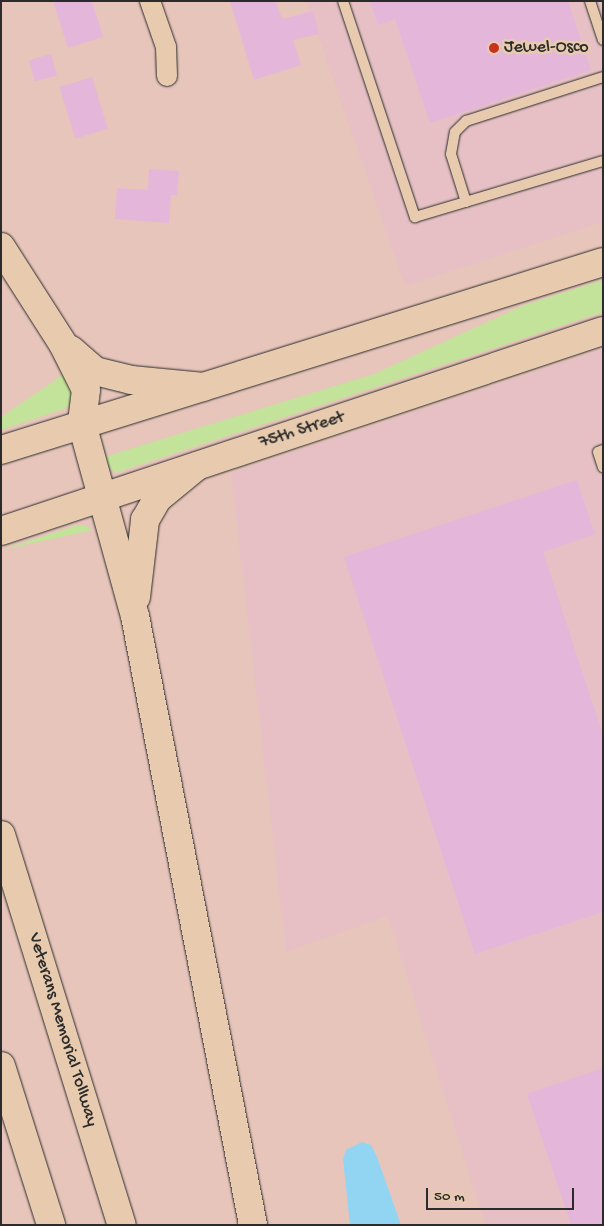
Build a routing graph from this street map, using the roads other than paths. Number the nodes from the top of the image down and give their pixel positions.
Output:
1 (150, 1) edge
2 (343, 1) edge
3 (590, 1) edge
4 (603, 40) edge
5 (167, 76) dead end
6 (603, 77) edge
7 (603, 161) edge
8 (466, 202) junction
9 (1, 247) edge
10 (603, 262) edge
11 (603, 331) edge
12 (63, 344) junction
13 (202, 387) junction
14 (82, 424) junction
15 (1, 450) edge
16 (603, 450) edge
17 (197, 466) junction
18 (603, 467) edge
19 (101, 498) junction
20 (1, 531) edge
21 (135, 616) junction
22 (1, 835) edge
23 (1, 1066) edge
24 (51, 1225) edge
25 (122, 1225) edge
26 (253, 1225) edge

1 - 5 street
2 - 8 lane
3 - 4 lane
6 - 8 lane
7 - 8 lane
9 - 12 main road
10 - 13 main road
11 - 17 main road, 75th Street
12 - 13 main road
12 - 14 main road
13 - 14 main road
14 - 15 main road
14 - 19 main road
16 - 18 lane
17 - 19 main road, 75th Street
17 - 21 main road
19 - 20 main road, 75th Street
19 - 21 main road
21 - 26 main road
22 - 25 main road, Veterans Memorial Tollway
23 - 24 main road

